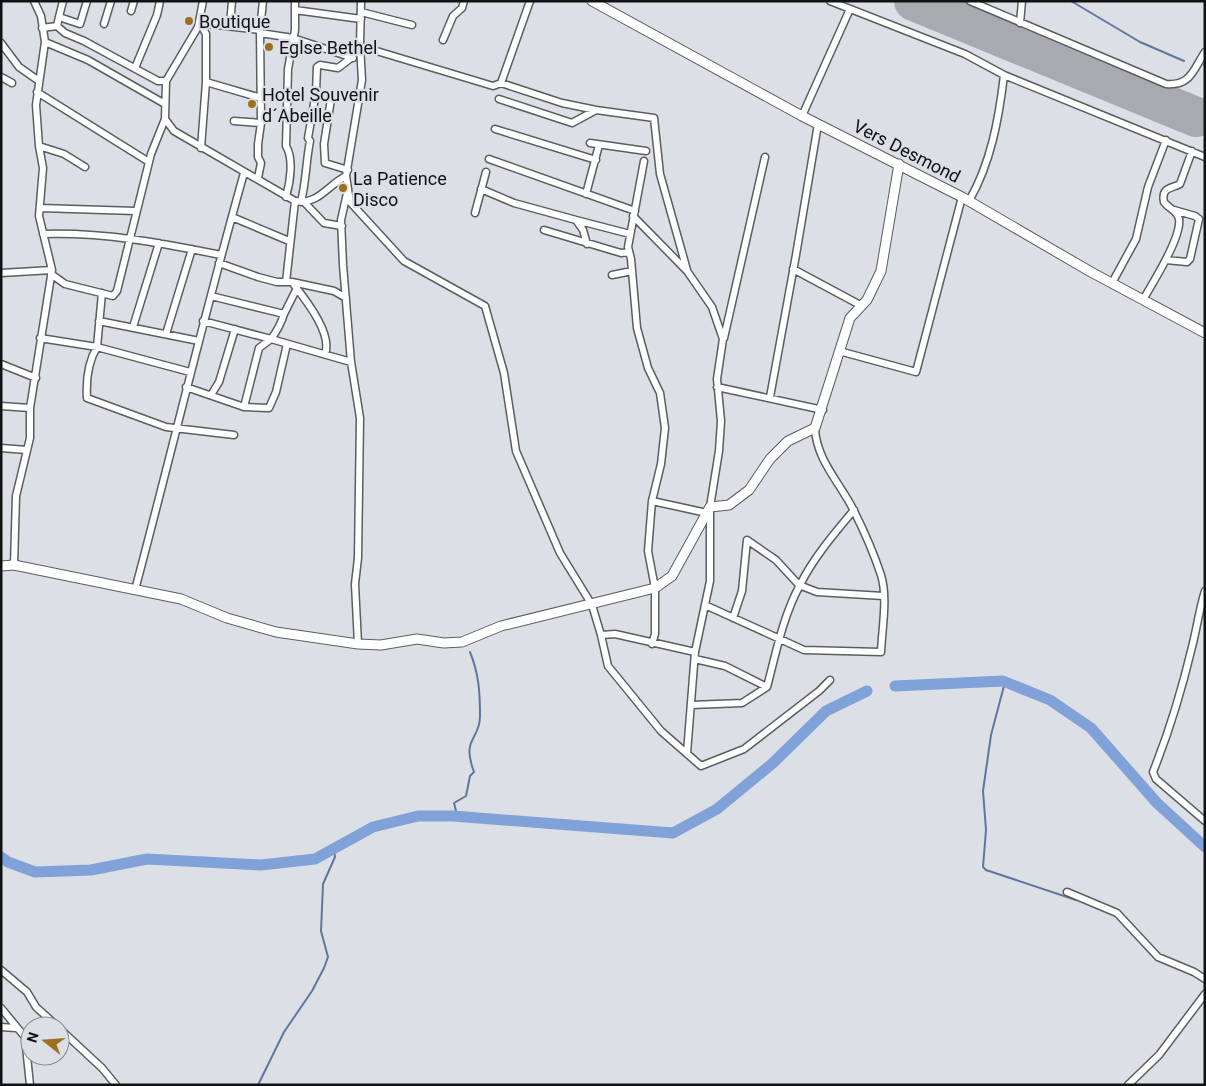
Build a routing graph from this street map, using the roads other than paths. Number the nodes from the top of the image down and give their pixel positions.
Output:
1 (34, 1) edge
2 (63, 1) edge
3 (88, 1) edge
4 (111, 1) edge
5 (134, 1) edge
6 (160, 1) edge
7 (203, 1) edge
8 (232, 1) edge
9 (263, 1) edge
10 (295, 1) edge
11 (361, 1) edge
12 (464, 1) edge
13 (530, 1) edge
14 (592, 1) edge
15 (830, 1) edge
16 (970, 1) edge
17 (1022, 1) edge
18 (850, 9) junction
19 (295, 10) junction
20 (131, 11) dead end
21 (361, 12) junction
22 (59, 16) junction
23 (361, 19) junction
24 (200, 23) junction
25 (1020, 23) junction
26 (104, 24) dead end
27 (230, 25) junction
28 (412, 25) dead end
29 (57, 26) junction
30 (42, 28) junction
31 (260, 31) junction
32 (293, 38) junction
33 (443, 40) dead end
34 (45, 42) junction
35 (1, 43) edge
36 (360, 46) junction
37 (1204, 56) edge
38 (351, 58) junction
39 (360, 61) junction
40 (135, 68) junction
41 (1004, 75) junction
42 (1, 78) edge
43 (39, 81) junction
44 (166, 81) junction
45 (206, 82) junction
46 (12, 83) dead end
47 (501, 83) junction
48 (37, 92) junction
49 (261, 98) junction
50 (499, 98) dead end
51 (331, 99) dead end
52 (165, 104) junction
53 (596, 110) junction
54 (802, 116) junction
55 (164, 119) junction
56 (234, 121) dead end
57 (261, 123) junction
58 (818, 124) junction
59 (495, 129) dead end
60 (1166, 140) junction
61 (310, 141) junction
62 (590, 143) dead end
63 (324, 144) junction
64 (39, 146) junction
65 (600, 146) junction
66 (201, 148) junction
67 (646, 151) dead end
68 (1192, 151) junction
69 (765, 156) dead end
70 (1205, 156) edge
71 (489, 160) dead end
72 (596, 160) junction
73 (644, 160) dead end
74 (149, 162) junction
75 (899, 164) junction
76 (85, 167) dead end
77 (486, 172) dead end
78 (244, 173) junction
79 (347, 173) junction
80 (258, 178) junction
81 (348, 189) junction
82 (481, 189) junction
83 (586, 194) junction
84 (286, 197) junction
85 (965, 199) junction
86 (300, 202) junction
87 (40, 208) junction
88 (1173, 210) junction
89 (136, 211) junction
90 (475, 213) dead end
91 (634, 214) junction
92 (232, 217) junction
93 (576, 220) junction
94 (342, 226) junction
95 (544, 230) dead end
96 (43, 234) junction
97 (630, 234) junction
98 (130, 237) junction
99 (289, 241) junction
100 (159, 243) junction
101 (587, 244) junction
102 (192, 249) junction
103 (629, 252) junction
104 (221, 255) junction
105 (1166, 260) junction
106 (219, 263) junction
107 (793, 269) junction
108 (632, 271) junction
109 (51, 272) junction
110 (687, 272) junction
111 (1, 273) edge
112 (612, 275) dead end
113 (289, 282) junction
114 (1112, 284) junction
115 (297, 288) junction
116 (102, 293) junction
117 (211, 296) junction
118 (346, 298) junction
119 (1143, 300) junction
120 (862, 306) junction
121 (284, 314) junction
122 (98, 321) junction
123 (204, 321) junction
124 (133, 327) junction
125 (235, 330) junction
126 (1205, 332) edge
127 (166, 334) junction
128 (40, 338) junction
129 (271, 339) junction
130 (723, 339) junction
131 (198, 341) junction
132 (287, 344) junction
133 (97, 347) junction
134 (839, 351) junction
135 (325, 354) junction
136 (351, 362) junction
137 (2, 366) edge
138 (190, 372) junction
139 (36, 378) junction
140 (186, 387) junction
141 (717, 387) junction
142 (211, 395) junction
143 (770, 397) junction
144 (1, 406) edge
145 (244, 407) junction
146 (30, 408) junction
147 (823, 410) junction
148 (177, 427) junction
149 (815, 428) junction
150 (234, 436) dead end
151 (1, 448) edge
152 (27, 450) junction
153 (652, 501) junction
154 (708, 510) junction
155 (854, 510) junction
156 (14, 565) junction
157 (1, 566) edge
158 (799, 586) junction
159 (655, 588) junction
160 (135, 590) junction
161 (1205, 591) edge
162 (883, 596) junction
163 (592, 605) junction
164 (705, 605) junction
165 (733, 618) junction
166 (601, 635) junction
167 (779, 640) junction
168 (358, 644) junction
169 (652, 644) junction
170 (695, 656) junction
171 (830, 680) dead end
172 (767, 687) junction
173 (690, 705) junction
174 (687, 753) junction
175 (1205, 821) edge
176 (1066, 892) dead end
177 (1, 970) edge
178 (1205, 979) edge
179 (1205, 994) edge
180 (1, 1008) edge
181 (46, 1016) edge
182 (1, 1027) edge
183 (16, 1028) junction
184 (70, 1038) edge
185 (30, 1085) edge
186 (116, 1085) edge
187 (1128, 1085) edge

1 - 30 street
2 - 22 street
3 - 22 street
4 - 26 street
5 - 20 street
6 - 40 street
7 - 24 street
8 - 27 street
9 - 31 street
10 - 19 street
11 - 21 street
12 - 33 street
13 - 47 street
14 - 54 street, Vers Desmond
15 - 18 street
16 - 25 street
17 - 25 street
18 - 41 street
18 - 54 street
19 - 23 street
19 - 32 street
21 - 23 street
21 - 28 street
22 - 29 street
23 - 36 street
24 - 27 street
24 - 44 street
24 - 45 street
25 - 37 street
27 - 31 street
29 - 30 street
29 - 40 street
30 - 34 street
31 - 32 street
31 - 49 street
32 - 38 street
32 - 84 street
34 - 43 street
34 - 52 street
35 - 43 street
36 - 39 street
36 - 47 street
38 - 39 street
38 - 61 street
39 - 79 street
40 - 44 street
41 - 60 street
41 - 85 street
42 - 46 street
43 - 48 street
44 - 52 street
45 - 49 street
45 - 66 street
47 - 53 street
48 - 64 street
48 - 74 street
49 - 57 street
50 - 53 street
51 - 63 street
52 - 55 street
53 - 110 street
54 - 58 street, Vers Desmond
55 - 66 street
55 - 74 street
56 - 57 street
57 - 80 street
58 - 75 street, Vers Desmond
58 - 107 street
59 - 72 street
60 - 68 street
60 - 114 street
61 - 63 street
61 - 86 street
62 - 65 street
63 - 79 street
64 - 76 street
64 - 87 street
65 - 67 street
65 - 72 street
66 - 78 street
68 - 70 street
68 - 88 street
69 - 130 street
71 - 83 street
72 - 83 street
73 - 91 street
74 - 89 street
75 - 85 street, Vers Desmond
75 - 120 street
77 - 82 street
78 - 80 street
78 - 92 street
79 - 81 street
79 - 86 street
80 - 84 street
81 - 94 street
81 - 163 street
82 - 90 street
82 - 93 street
83 - 91 street
84 - 86 street
85 - 114 street, Vers Desmond
85 - 134 street
86 - 94 street
86 - 99 street
87 - 89 street
87 - 96 street
88 - 105 street
88 - 105 street
89 - 98 street
91 - 97 street
91 - 110 street
92 - 99 street
92 - 104 street
93 - 97 street
93 - 101 street
94 - 118 street
95 - 101 street
96 - 98 street
96 - 109 street
97 - 103 street
98 - 100 street
98 - 116 street
99 - 113 street
100 - 102 street
100 - 124 street
101 - 103 street
102 - 104 street
102 - 127 street
103 - 108 street
104 - 106 street
105 - 119 street
106 - 113 street
106 - 117 street
107 - 120 street
107 - 143 street
108 - 112 street
108 - 153 street
109 - 111 street
109 - 116 street
109 - 128 street
110 - 130 street
113 - 115 street
113 - 118 street
114 - 119 street, Vers Desmond
115 - 121 street
115 - 135 street
116 - 122 street
117 - 121 street
117 - 123 street
118 - 136 street
119 - 126 street, Vers Desmond
120 - 134 street
121 - 129 street
122 - 124 street
122 - 133 street
123 - 125 street
123 - 131 street
124 - 127 street
125 - 129 street
125 - 142 street
127 - 131 street
128 - 133 street
128 - 139 street
129 - 132 street
129 - 145 street
130 - 141 street
131 - 138 street
132 - 135 street
132 - 145 street
133 - 138 street
133 - 148 street
134 - 147 street
135 - 136 street
136 - 168 street
137 - 139 street
138 - 140 street
139 - 146 street
140 - 142 street
140 - 148 street
141 - 143 street
141 - 154 street
142 - 145 street
143 - 147 street
144 - 146 street
146 - 152 street
147 - 149 street
148 - 150 street
148 - 160 street
149 - 154 street
149 - 155 street
151 - 152 street
152 - 156 street
153 - 154 street
153 - 159 street
154 - 159 street
154 - 164 street
155 - 158 street
155 - 162 street
156 - 157 street
156 - 160 street
158 - 162 street
158 - 165 street
158 - 167 street
159 - 163 street
159 - 169 street
160 - 168 street
161 - 175 street
162 - 167 street
163 - 166 street
163 - 168 street
164 - 165 street
164 - 170 street
165 - 167 street
166 - 169 street
166 - 174 street
167 - 172 street
169 - 170 street
170 - 172 street
170 - 173 street
171 - 174 street
172 - 173 street
173 - 174 street
176 - 178 street
177 - 181 street
179 - 187 street
180 - 183 street
182 - 183 street
183 - 185 street
184 - 186 street

